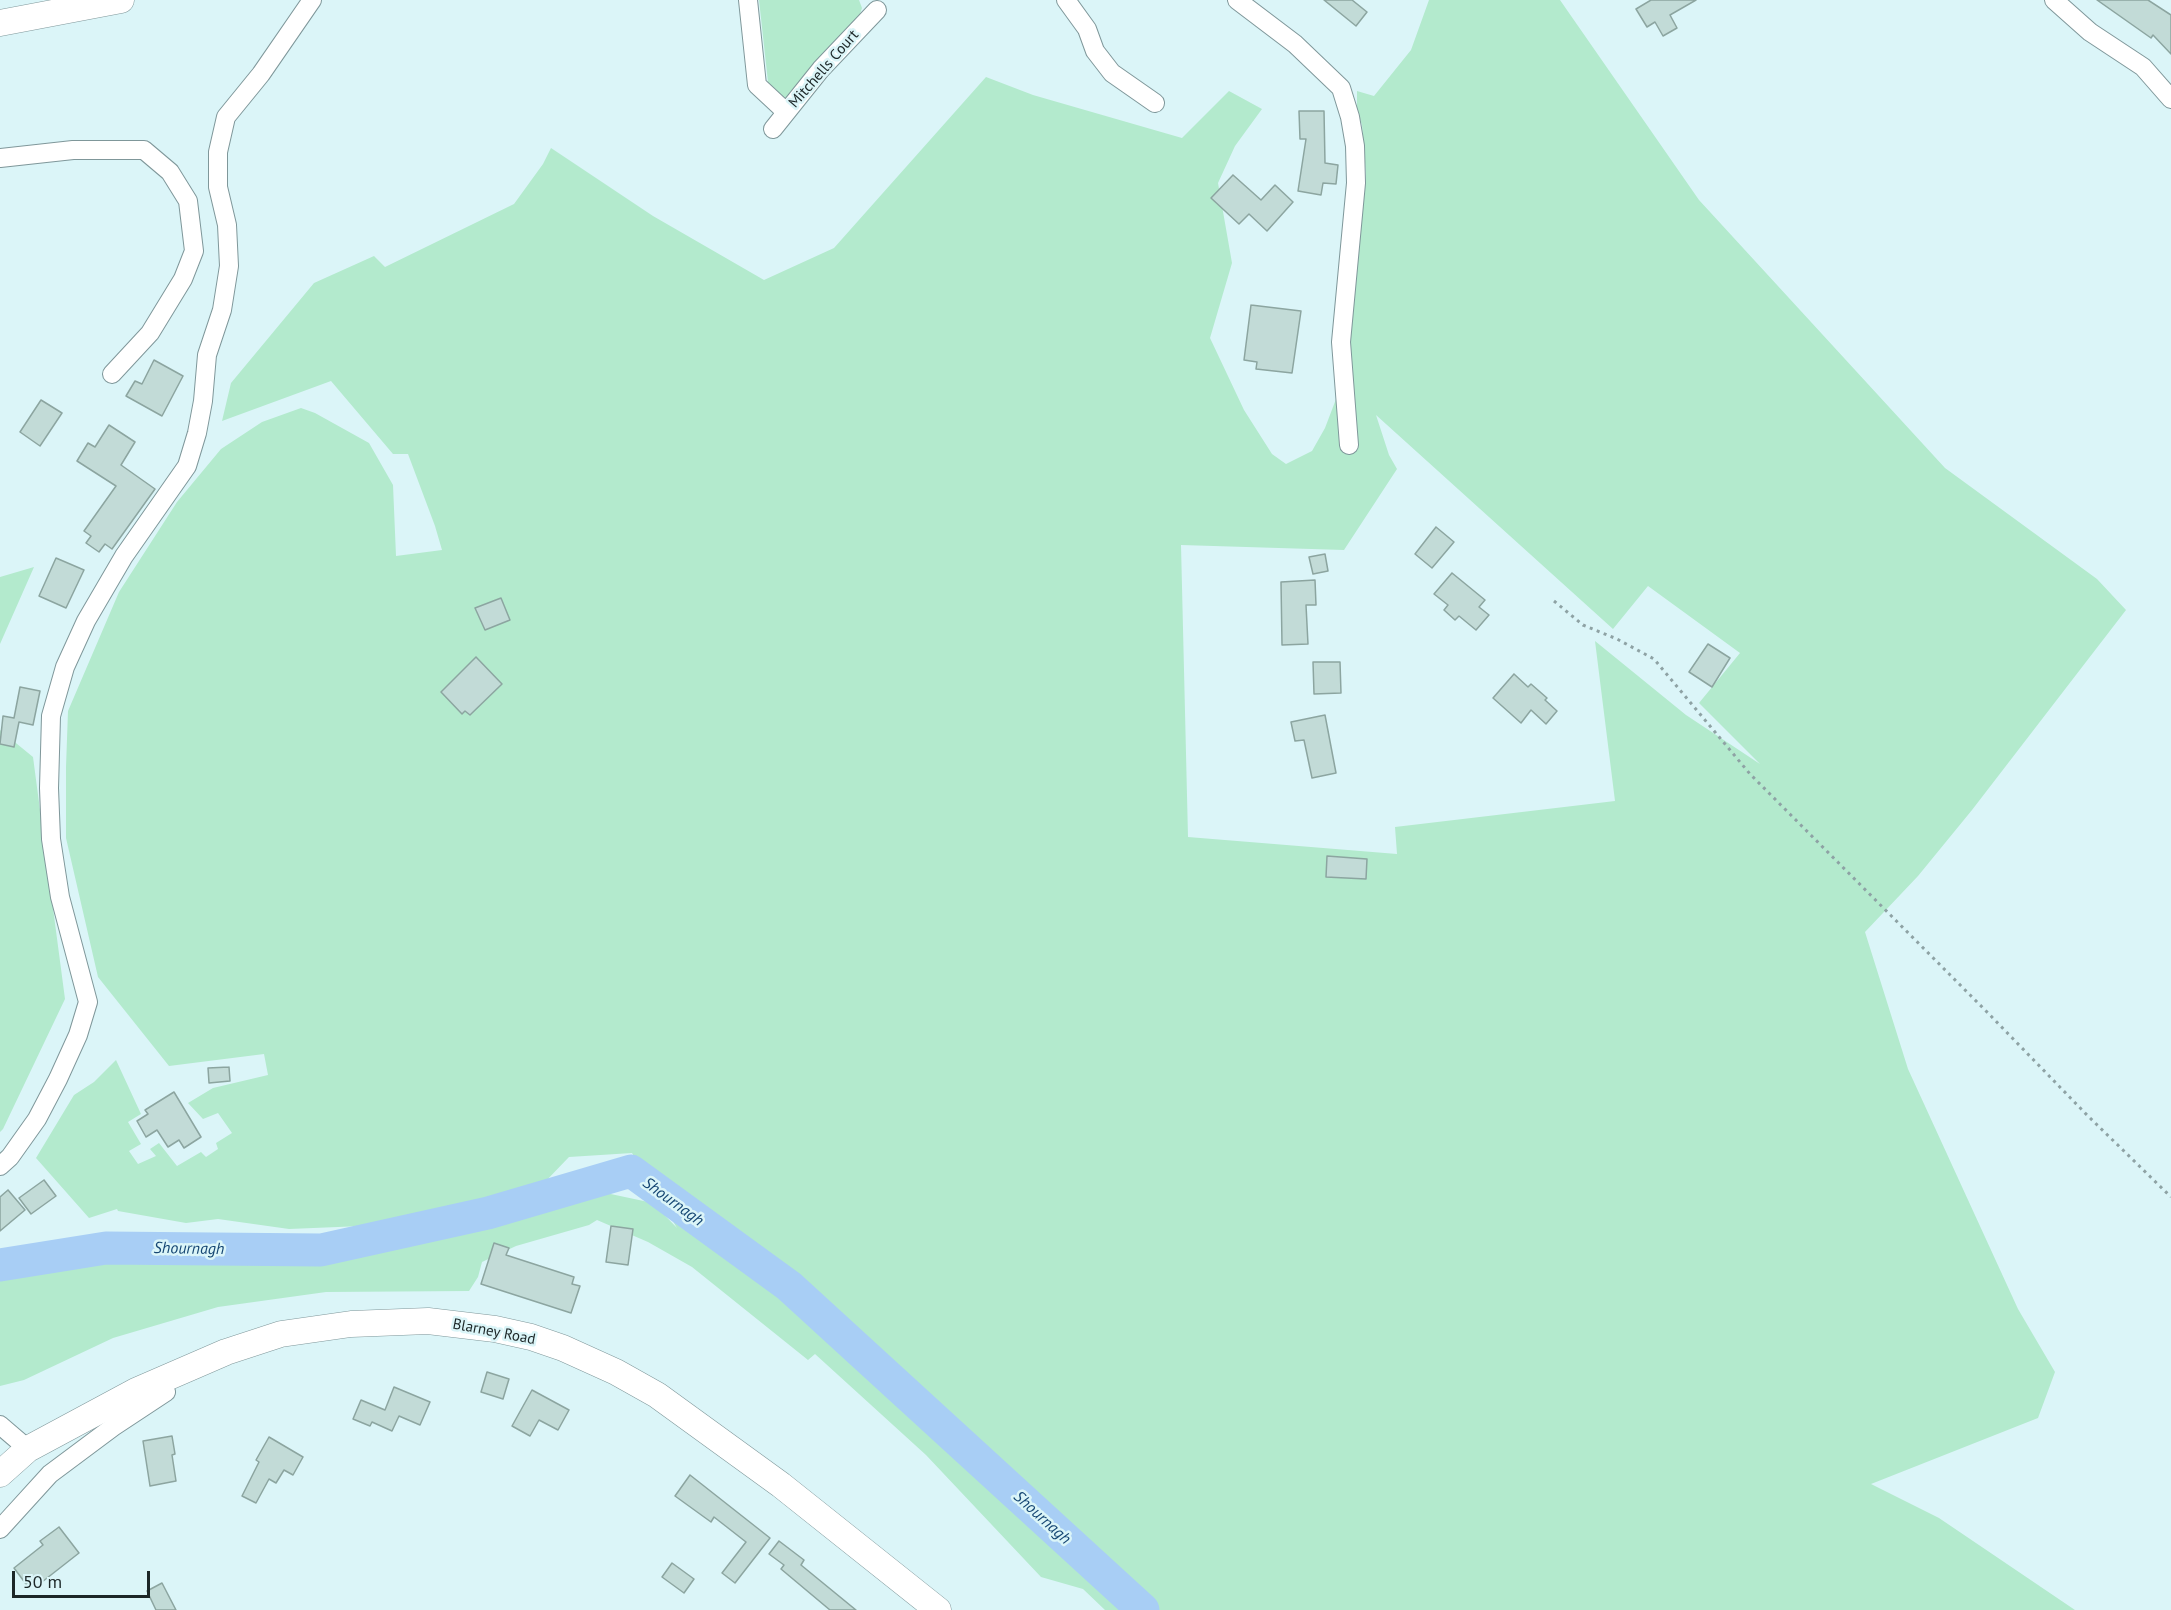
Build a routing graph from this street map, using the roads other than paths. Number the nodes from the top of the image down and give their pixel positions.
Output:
1 (121, 0) edge
2 (312, 0) edge
3 (748, 0) edge
4 (1066, 0) edge
5 (1237, 0) edge
6 (2054, 0) edge
7 (880, 3) edge
8 (0, 23) edge
9 (2171, 99) edge
10 (1155, 103) dead end
11 (786, 112) junction
12 (773, 129) dead end
13 (0, 158) edge
14 (218, 187) junction
15 (188, 201) junction
16 (112, 374) dead end
17 (1349, 445) dead end
18 (0, 1166) edge
19 (160, 1381) junction
20 (0, 1425) edge
21 (28, 1449) junction
22 (0, 1474) edge
23 (0, 1529) edge
24 (939, 1610) edge

1 - 8 main road
2 - 14 street
3 - 11 street
4 - 10 street
5 - 17 street
6 - 9 street
7 - 11 street, Mitchells Court
11 - 12 street, Mitchells Court
13 - 15 street
14 - 15 street
14 - 18 street
15 - 16 street
19 - 21 main road, Blarney Road
19 - 23 street
19 - 24 main road, Blarney Road
20 - 21 street
21 - 22 main road, Blarney Road

